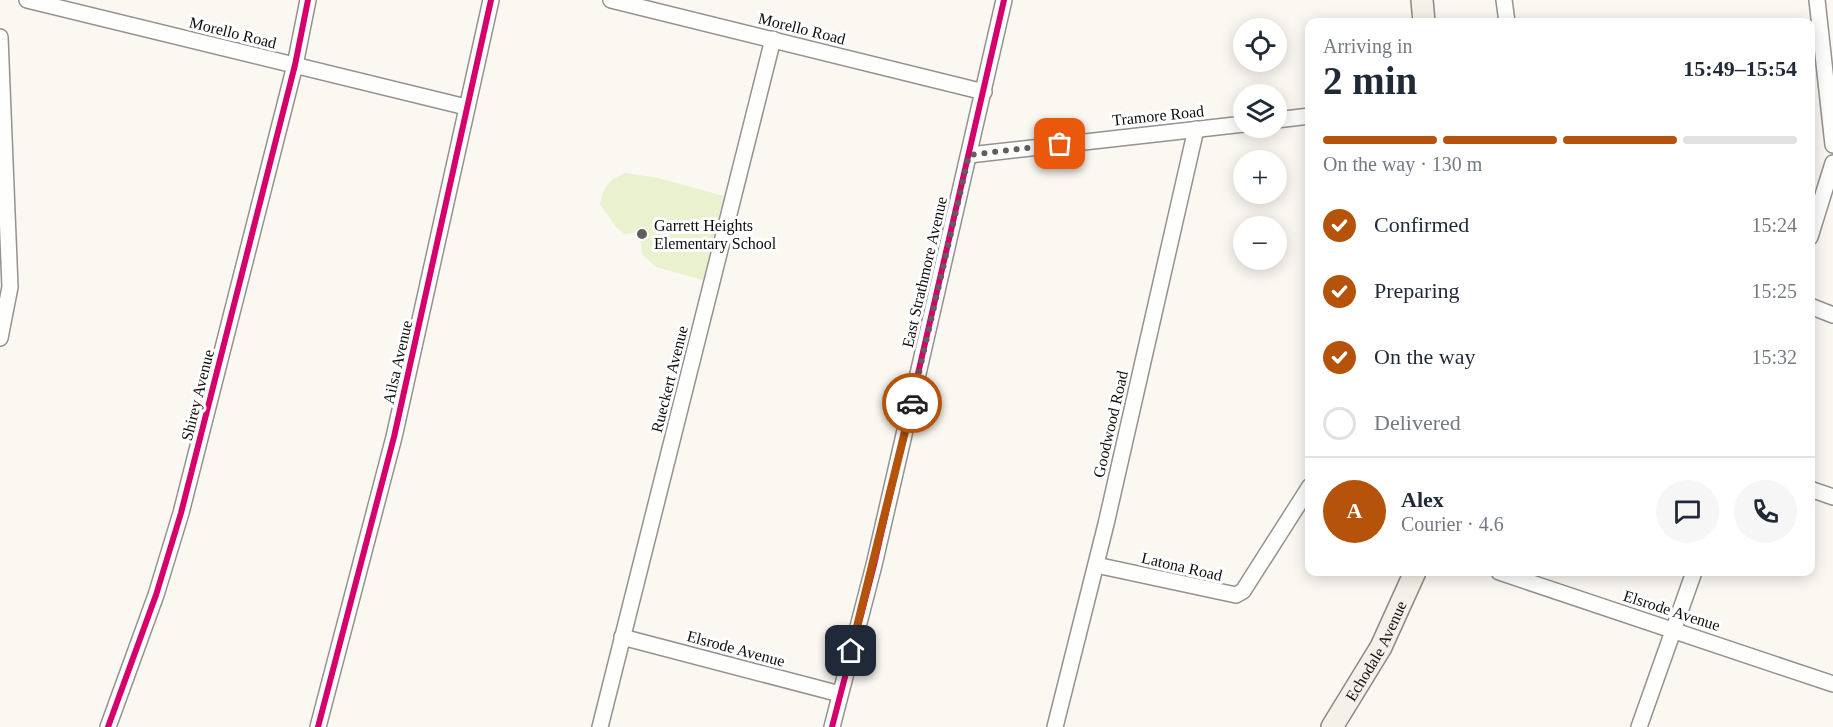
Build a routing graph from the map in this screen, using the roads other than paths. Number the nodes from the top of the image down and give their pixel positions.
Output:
1 (27, 0) edge
2 (308, 0) edge
3 (491, 0) edge
4 (611, 0) edge
5 (1004, 0) edge
6 (1422, 0) edge
7 (1504, 0) edge
8 (1817, 0) edge
9 (1424, 18) edge
10 (1506, 18) edge
11 (0, 38) edge
12 (773, 39) junction
13 (1822, 55) edge
14 (295, 65) junction
15 (984, 92) junction
16 (466, 107) junction
17 (1305, 117) edge
18 (1287, 119) edge
19 (1233, 125) edge
20 (1196, 129) junction
21 (1833, 145) edge
22 (969, 155) junction
23 (1833, 163) edge
24 (1826, 215) edge
25 (1815, 230) edge
26 (1815, 308) edge
27 (1833, 315) edge
28 (0, 338) edge
29 (1815, 491) edge
30 (1833, 497) edge
31 (1305, 502) edge
32 (1096, 565) junction
33 (1413, 576) edge
34 (1511, 576) edge
35 (1694, 576) edge
36 (1675, 630) junction
37 (622, 637) junction
38 (1833, 684) edge
39 (840, 694) junction
40 (108, 727) edge
41 (318, 727) edge
42 (600, 727) edge
43 (832, 727) edge
44 (1055, 727) edge
45 (1332, 727) edge
46 (1639, 727) edge

1 - 14 street, Morello Road
2 - 14 street, Shirey Avenue
3 - 16 street, Ailsa Avenue
4 - 12 street, Morello Road
5 - 15 street, East Strathmore Avenue
6 - 9 main road
7 - 10 street
8 - 13 street
11 - 28 street
12 - 15 street, Morello Road
12 - 37 street, Rueckert Avenue
13 - 21 street
14 - 16 street, Morello Road
14 - 40 street, Shirey Avenue
15 - 22 street, East Strathmore Avenue
16 - 41 street, Ailsa Avenue
17 - 18 street
19 - 20 street, Tramore Road
20 - 22 street, Tramore Road
20 - 32 street, Goodwood Road
22 - 39 street, East Strathmore Avenue
23 - 24 street
24 - 25 street
26 - 27 street
29 - 30 street
31 - 32 street, Latona Road
32 - 44 street, Goodwood Road
33 - 45 main road, Echodale Avenue
34 - 36 street, Elsrode Avenue
35 - 36 street
36 - 38 street, Elsrode Avenue
36 - 46 street
37 - 39 street, Elsrode Avenue
37 - 42 street, Rueckert Avenue
39 - 43 street, East Strathmore Avenue

